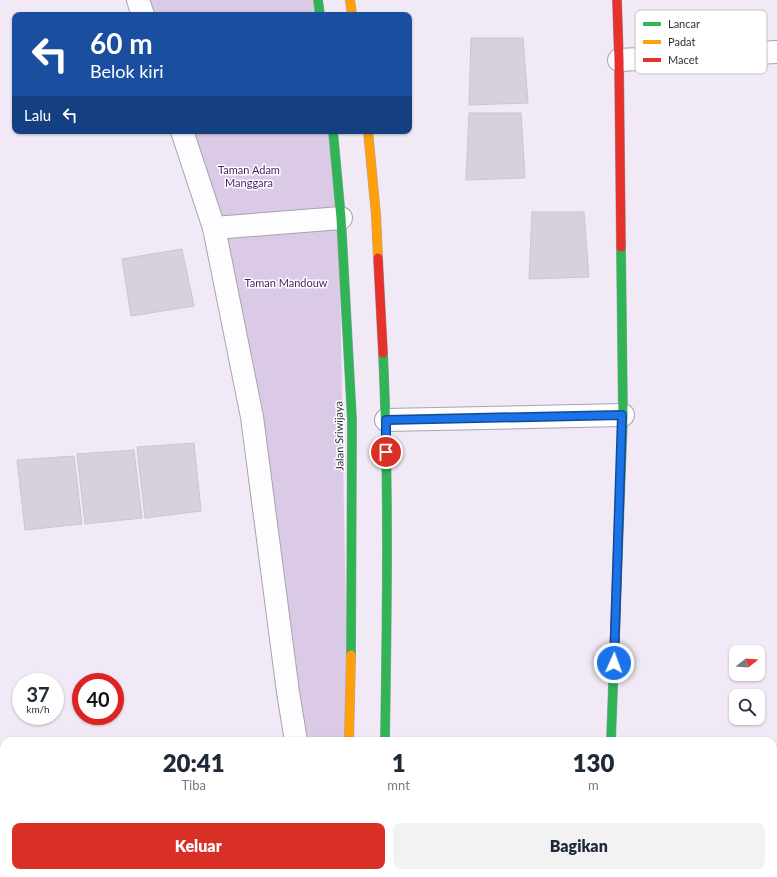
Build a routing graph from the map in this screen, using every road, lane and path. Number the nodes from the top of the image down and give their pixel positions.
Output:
1 (138, 0) edge
2 (318, 0) edge
3 (350, 0) edge
4 (617, 0) edge
5 (142, 12) edge
6 (320, 12) edge
7 (352, 12) edge
8 (777, 52) edge
9 (767, 53) edge
10 (635, 59) edge
11 (619, 60) junction
12 (183, 134) edge
13 (333, 134) edge
14 (368, 134) edge
15 (341, 218) junction
16 (214, 228) junction
17 (622, 415) junction
18 (386, 420) junction
19 (295, 737) edge
20 (349, 737) edge
21 (385, 737) edge
22 (611, 737) edge

1 - 5 street
2 - 6 main road
3 - 7 main road
4 - 11 main road
8 - 9 street
10 - 11 street
11 - 17 main road
12 - 16 street
13 - 15 main road, Jalan Sriwijaya
14 - 18 main road
15 - 16 street
15 - 20 main road, Jalan Sriwijaya
16 - 19 street
17 - 18 street
17 - 22 main road
18 - 21 main road

